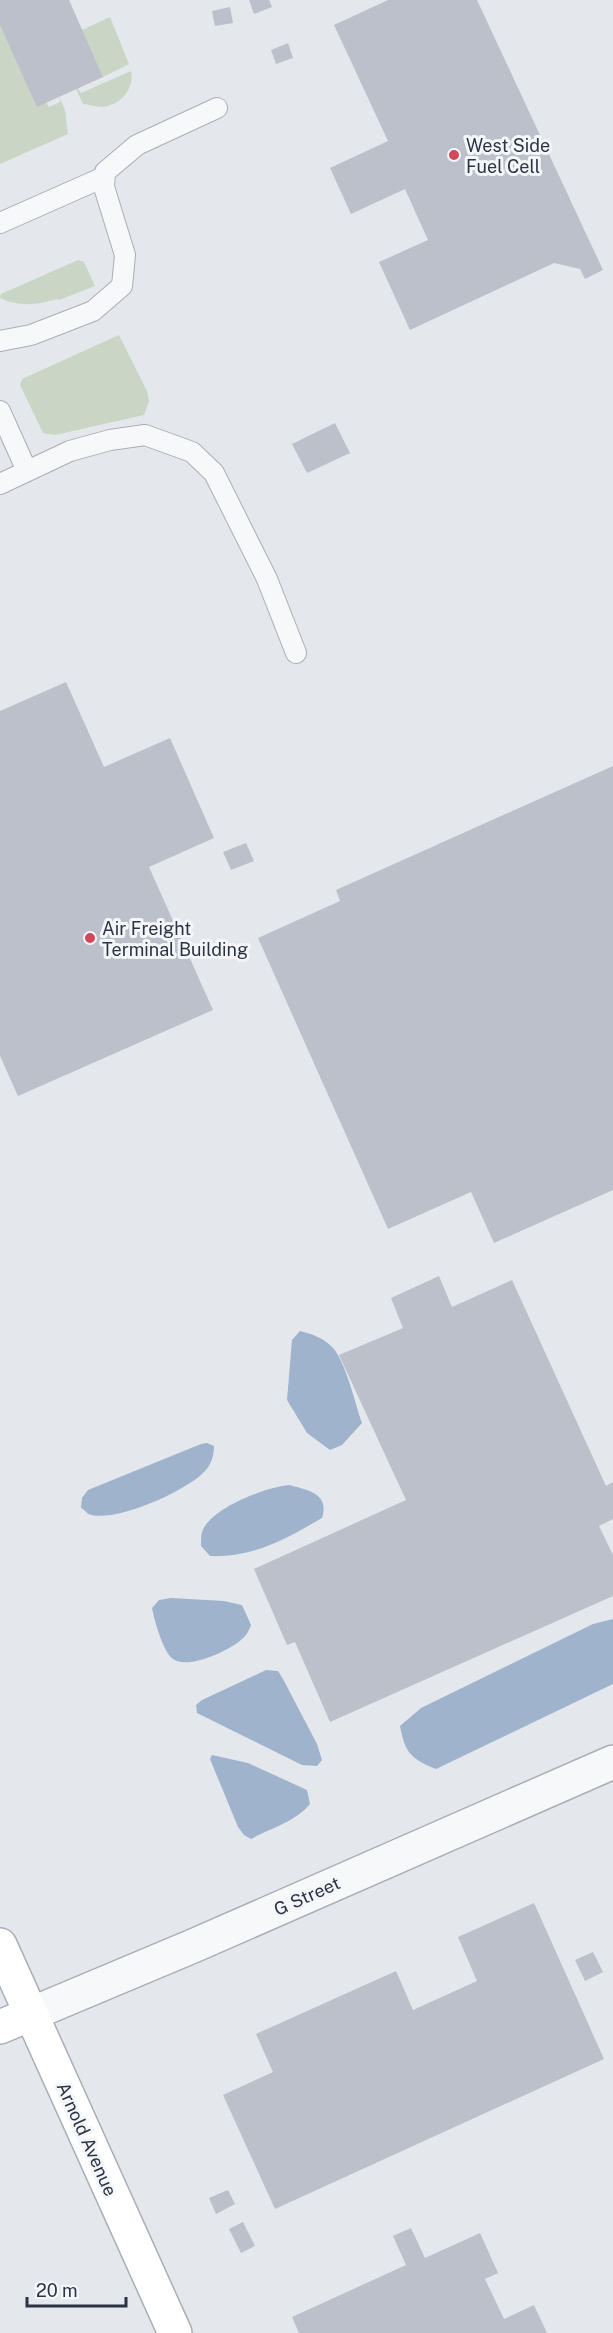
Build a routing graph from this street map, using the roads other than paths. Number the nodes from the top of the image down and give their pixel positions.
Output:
1 (217, 108) dead end
2 (104, 177) junction
3 (0, 223) edge
4 (0, 341) edge
5 (0, 411) edge
6 (27, 471) junction
7 (0, 484) edge
8 (296, 653) dead end
9 (613, 1762) edge
10 (0, 1945) edge
11 (31, 2014) junction
12 (0, 2027) edge
13 (175, 2333) edge

1 - 2 lane
2 - 3 lane
2 - 4 lane
5 - 6 lane
6 - 7 lane
6 - 8 lane
9 - 11 street, G Street
10 - 11 street, Arnold Avenue
11 - 12 street, G Street
11 - 13 street, Arnold Avenue

